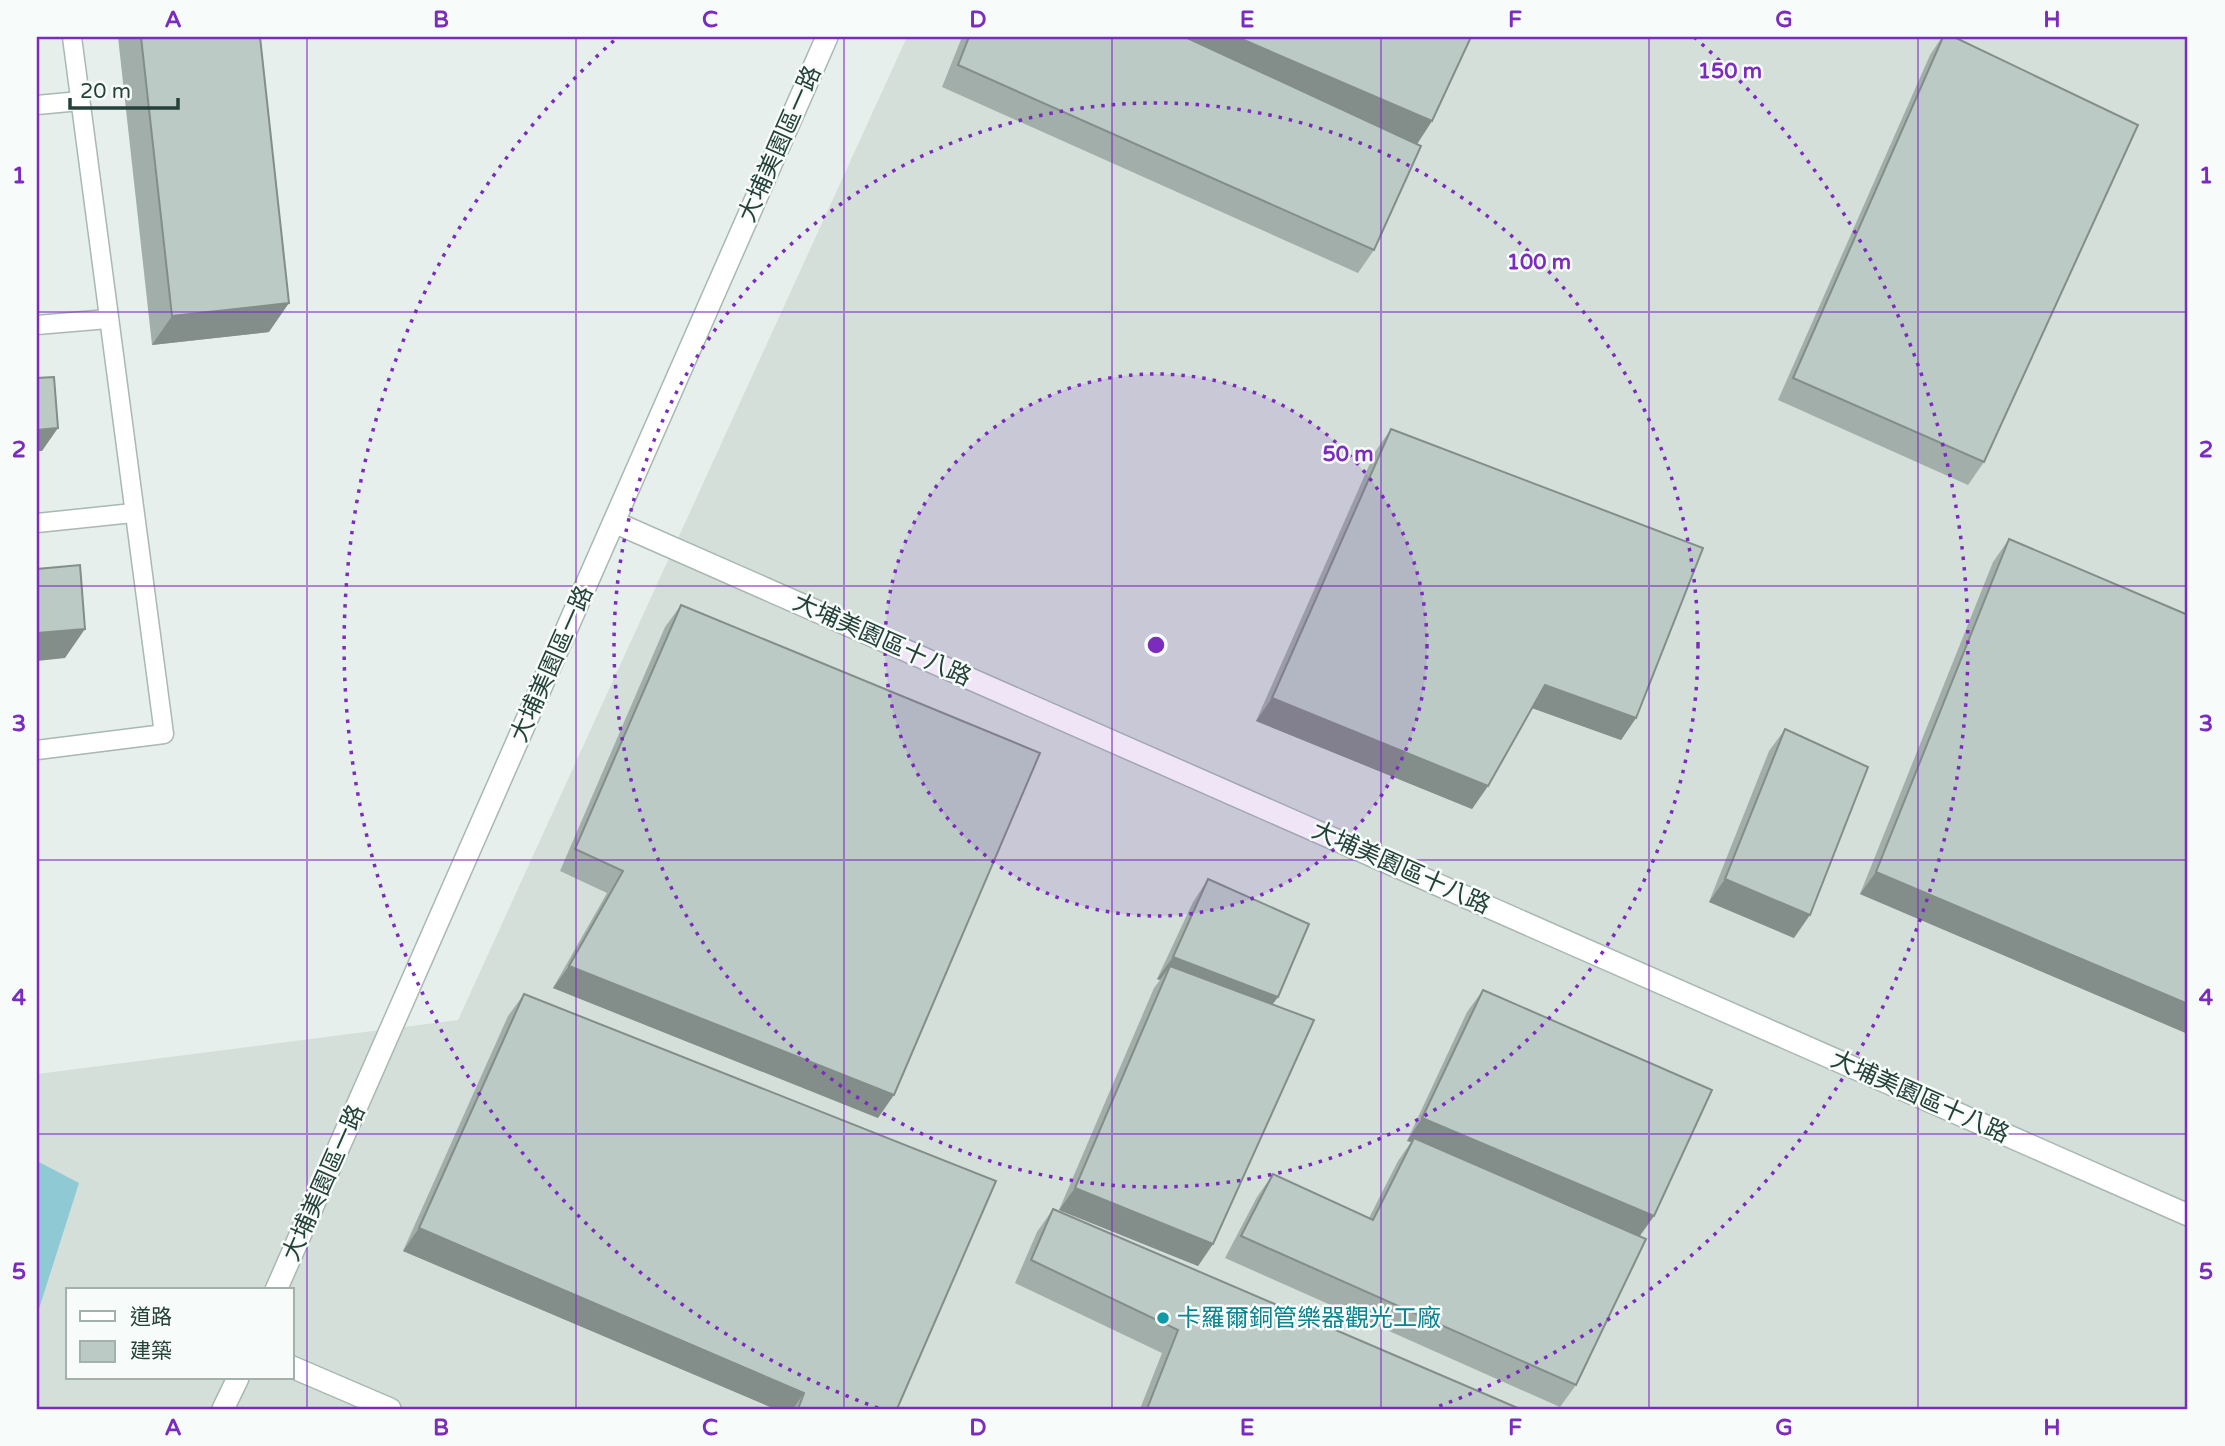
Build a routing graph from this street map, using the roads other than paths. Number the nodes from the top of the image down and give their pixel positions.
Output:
1 (72, 37) edge
2 (827, 37) edge
3 (80, 100) junction
4 (37, 105) edge
5 (108, 319) junction
6 (37, 325) edge
7 (133, 513) junction
8 (614, 522) junction
9 (37, 523) edge
10 (37, 750) edge
11 (2188, 1215) edge
12 (277, 1288) edge
13 (294, 1368) edge
14 (237, 1380) edge
15 (223, 1409) edge
16 (390, 1409) edge

1 - 3 lane
2 - 8 street, 大埔美園區一路
3 - 4 lane
3 - 5 lane
5 - 6 lane
5 - 7 lane
7 - 9 lane
7 - 10 lane
8 - 11 street, 大埔美園區十八路
8 - 12 street, 大埔美園區一路
13 - 16 street
14 - 15 street

